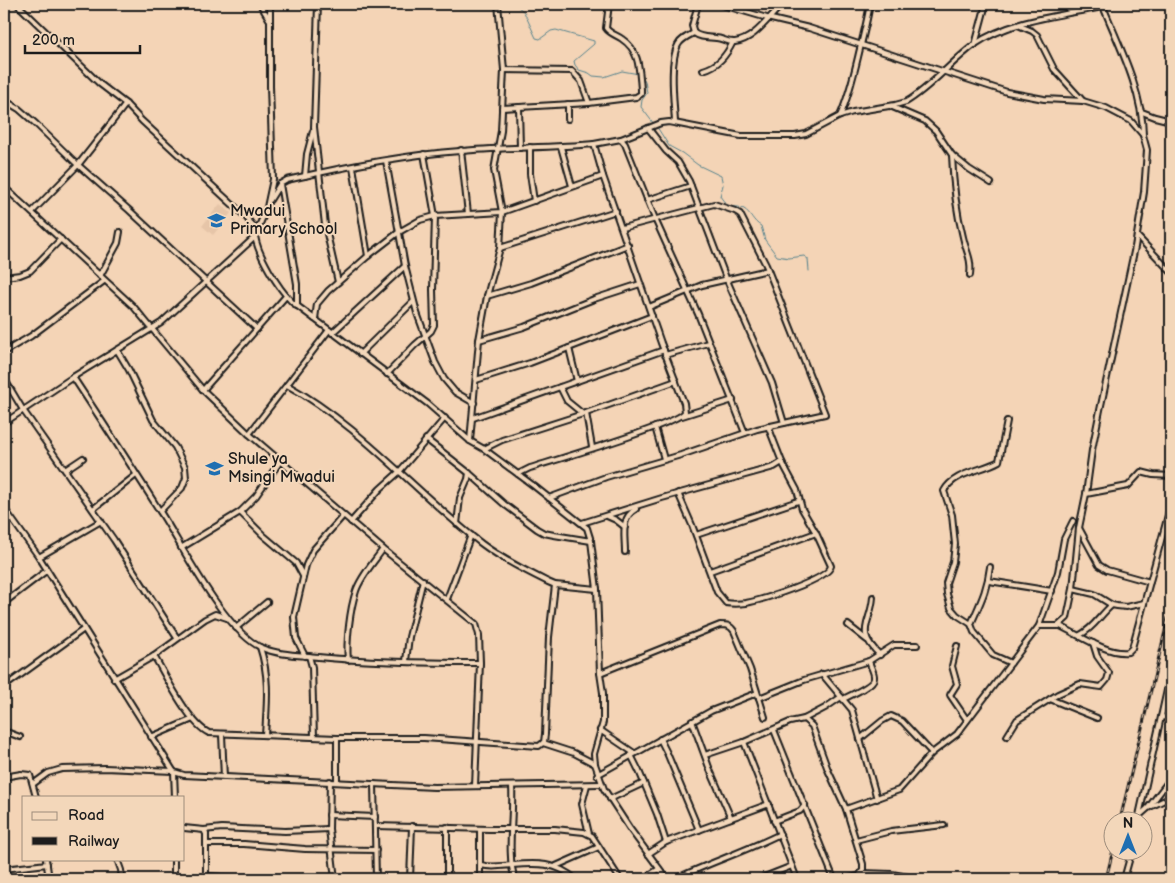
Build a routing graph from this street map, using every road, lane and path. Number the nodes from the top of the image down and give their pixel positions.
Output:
1 (17, 4) edge
2 (260, 4) edge
3 (270, 4) edge
4 (318, 4) edge
5 (498, 4) edge
6 (609, 4) edge
7 (698, 4) edge
8 (719, 4) edge
9 (783, 4) edge
10 (870, 4) edge
11 (986, 4) edge
12 (1103, 5) edge
13 (767, 18) junction
14 (270, 20) junction
15 (1018, 25) junction
16 (694, 33) junction
17 (733, 42) junction
18 (861, 44) junction
19 (975, 45) junction
20 (504, 70) junction
21 (703, 70) dead end
22 (944, 70) junction
23 (4, 100) edge
24 (1083, 101) junction
25 (589, 103) junction
26 (126, 104) junction
27 (568, 104) junction
28 (890, 106) junction
29 (519, 107) junction
30 (502, 108) junction
31 (1142, 112) junction
32 (840, 116) junction
33 (568, 118) dead end
34 (1171, 121) edge
35 (675, 122) junction
36 (314, 128) junction
37 (648, 128) junction
38 (1143, 135) junction
39 (621, 139) junction
40 (594, 144) junction
41 (530, 147) junction
42 (561, 147) junction
43 (520, 148) junction
44 (499, 149) junction
45 (461, 150) junction
46 (424, 154) junction
47 (952, 155) junction
48 (386, 160) junction
49 (78, 165) junction
50 (353, 167) junction
51 (319, 173) junction
52 (305, 176) junction
53 (603, 176) junction
54 (991, 183) dead end
55 (280, 184) junction
56 (572, 186) junction
57 (691, 186) junction
58 (4, 187) edge
59 (648, 200) junction
60 (534, 201) junction
61 (267, 207) junction
62 (700, 207) junction
63 (616, 211) junction
64 (32, 212) junction
65 (502, 212) junction
66 (468, 214) junction
67 (435, 216) junction
68 (655, 219) junction
69 (622, 228) junction
70 (256, 230) junction
71 (120, 232) dead end
72 (399, 232) junction
73 (1137, 236) junction
74 (255, 237) junction
75 (61, 239) junction
76 (628, 245) junction
77 (500, 248) junction
78 (368, 256) junction
79 (405, 266) junction
80 (768, 270) junction
81 (1171, 272) edge
82 (970, 275) dead end
83 (100, 276) junction
84 (4, 277) edge
85 (726, 278) junction
86 (104, 281) junction
87 (206, 282) junction
88 (338, 282) junction
89 (640, 284) junction
90 (687, 290) junction
91 (286, 296) junction
92 (487, 296) junction
93 (413, 302) junction
94 (298, 306) junction
95 (649, 307) junction
96 (652, 316) junction
97 (315, 319) junction
98 (153, 328) junction
99 (257, 329) junction
100 (331, 331) junction
101 (426, 334) junction
102 (479, 340) junction
103 (708, 343) junction
104 (569, 348) junction
105 (117, 350) junction
106 (4, 352) edge
107 (665, 353) junction
108 (360, 354) junction
109 (387, 374) junction
110 (73, 377) junction
111 (4, 378) edge
112 (476, 380) junction
113 (577, 381) junction
114 (676, 381) junction
115 (287, 385) junction
116 (560, 387) junction
117 (202, 390) junction
118 (733, 400) junction
119 (474, 403) junction
120 (23, 410) junction
121 (584, 414) junction
122 (682, 416) junction
123 (446, 418) junction
124 (473, 418) junction
125 (1007, 421) dead end
126 (4, 423) edge
127 (784, 423) junction
128 (768, 426) junction
129 (655, 427) junction
130 (745, 433) junction
131 (249, 434) junction
132 (426, 439) junction
133 (470, 441) junction
134 (592, 447) junction
135 (484, 449) junction
136 (83, 458) dead end
137 (664, 459) junction
138 (281, 460) junction
139 (782, 462) junction
140 (65, 470) junction
141 (399, 472) junction
142 (469, 473) junction
143 (518, 474) junction
144 (136, 475) junction
145 (1171, 476) edge
146 (678, 494) junction
147 (1086, 494) junction
148 (549, 498) junction
149 (798, 501) junction
150 (1171, 504) edge
151 (643, 505) junction
152 (4, 508) edge
153 (93, 510) junction
154 (160, 512) junction
155 (240, 512) junction
156 (343, 516) junction
157 (607, 516) junction
158 (101, 521) junction
159 (1073, 521) dead end
160 (351, 522) junction
161 (582, 523) junction
162 (458, 524) junction
163 (624, 527) junction
164 (1079, 528) junction
165 (816, 533) junction
166 (471, 535) junction
167 (696, 535) junction
168 (592, 541) junction
169 (181, 548) junction
170 (383, 549) junction
171 (625, 552) dead end
172 (38, 557) junction
173 (990, 567) dead end
174 (46, 571) junction
175 (710, 571) junction
176 (303, 576) junction
177 (423, 580) junction
178 (989, 581) junction
179 (1150, 582) junction
180 (555, 584) junction
181 (597, 589) junction
182 (1073, 589) junction
183 (1052, 592) junction
184 (873, 597) dead end
185 (447, 599) junction
186 (268, 602) dead end
187 (4, 603) edge
188 (1144, 603) junction
189 (1112, 605) junction
190 (228, 618) junction
191 (971, 624) junction
192 (848, 626) dead end
193 (1039, 626) junction
194 (1060, 626) junction
195 (236, 628) junction
196 (84, 629) junction
197 (1080, 635) junction
198 (177, 638) junction
199 (867, 640) junction
200 (1093, 643) junction
201 (916, 645) dead end
202 (957, 646) dead end
203 (260, 647) junction
204 (154, 656) junction
205 (307, 656) junction
206 (880, 656) junction
207 (348, 660) junction
208 (869, 661) junction
209 (406, 662) junction
210 (480, 663) junction
211 (1011, 663) junction
212 (600, 673) junction
213 (1171, 673) edge
214 (822, 674) junction
215 (114, 679) junction
216 (4, 687) edge
217 (757, 693) junction
218 (759, 698) junction
219 (842, 698) junction
220 (1050, 699) junction
221 (765, 717) dead end
222 (1161, 717) junction
223 (1097, 718) dead end
224 (1171, 718) edge
225 (193, 719) junction
226 (804, 719) junction
227 (967, 720) junction
228 (692, 721) junction
229 (600, 730) junction
230 (774, 730) junction
231 (4, 731) edge
232 (222, 735) junction
233 (265, 735) junction
234 (1007, 736) dead end
235 (20, 737) dead end
236 (151, 737) junction
237 (314, 737) junction
238 (337, 738) junction
239 (860, 739) junction
240 (660, 740) junction
241 (477, 741) junction
242 (744, 742) junction
243 (543, 743) junction
244 (932, 753) junction
245 (632, 754) junction
246 (705, 755) junction
247 (595, 764) junction
248 (174, 772) junction
249 (597, 774) junction
250 (4, 777) edge
251 (224, 777) junction
252 (1171, 778) edge
253 (330, 781) junction
254 (336, 781) junction
255 (644, 783) junction
256 (33, 784) junction
257 (374, 784) junction
258 (601, 784) junction
259 (587, 785) junction
260 (475, 786) junction
261 (512, 786) junction
262 (36, 796) edge
263 (175, 796) edge
264 (1171, 796) edge
265 (610, 798) junction
266 (877, 799) junction
267 (769, 804) junction
268 (805, 805) junction
269 (1148, 808) joint
270 (846, 809) junction
271 (1141, 810) edge
272 (329, 815) junction
273 (375, 817) junction
274 (731, 818) junction
275 (774, 822) junction
276 (944, 825) dead end
277 (376, 826) junction
278 (412, 826) junction
279 (447, 827) junction
280 (185, 828) edge
281 (329, 829) junction
282 (480, 829) junction
283 (511, 829) junction
284 (204, 830) junction
285 (699, 830) junction
286 (589, 834) junction
287 (780, 834) junction
288 (856, 840) junction
289 (666, 842) junction
290 (206, 844) junction
291 (599, 847) junction
292 (332, 850) junction
293 (376, 850) junction
294 (648, 854) junction
295 (116, 860) edge
296 (174, 860) edge
297 (1129, 860) edge
298 (47, 862) edge
299 (480, 865) junction
300 (512, 865) junction
301 (556, 866) junction
302 (792, 866) junction
303 (4, 869) edge
304 (659, 869) junction
305 (862, 873) junction
306 (206, 877) edge
307 (49, 879) edge
308 (122, 879) edge
309 (174, 879) edge
310 (252, 879) edge
311 (334, 879) edge
312 (376, 879) edge
313 (410, 879) edge
314 (447, 879) edge
315 (480, 879) edge
316 (515, 879) edge
317 (575, 879) edge
318 (620, 879) edge
319 (643, 879) edge
320 (666, 879) edge
321 (674, 879) edge
322 (759, 879) edge
323 (797, 879) edge
324 (834, 879) edge
325 (845, 879) edge
326 (919, 879) edge
327 (1124, 879) edge

1 - 26 street
2 - 14 street
3 - 14 street
4 - 36 street
5 - 20 street
6 - 25 street
7 - 16 street
8 - 13 street
9 - 13 street
10 - 18 street
11 - 19 street
12 - 15 street
12 - 31 street
13 - 17 street
13 - 18 street
14 - 61 street
15 - 19 street
15 - 24 street
16 - 17 street
16 - 35 street
17 - 21 street
18 - 22 street
18 - 32 street
19 - 22 street
20 - 25 street
20 - 30 street
22 - 24 street
22 - 28 street
23 - 49 street
24 - 38 street
25 - 27 street
26 - 49 street
26 - 70 street
27 - 29 street
27 - 33 street
28 - 32 street
28 - 47 street
29 - 30 street
29 - 43 street
30 - 44 street
31 - 34 street
31 - 38 street
32 - 35 street
35 - 37 street
36 - 51 street
36 - 52 street
37 - 39 street
37 - 57 street
38 - 73 street
39 - 40 street
39 - 59 street
40 - 42 street
40 - 53 street
41 - 42 street
41 - 43 street
41 - 60 street
42 - 56 street
43 - 44 street
44 - 45 street
44 - 65 street
45 - 46 street
45 - 66 street
46 - 48 street
46 - 67 street
47 - 54 street
47 - 82 street
48 - 50 street
48 - 72 street
49 - 64 street
49 - 87 street
50 - 51 street
50 - 78 street
51 - 52 street
51 - 88 street
52 - 55 street
53 - 56 street
53 - 63 street
55 - 61 street
55 - 94 street
56 - 60 street
57 - 59 street
57 - 62 street
58 - 64 street
59 - 68 street
60 - 65 street
61 - 70 street
62 - 68 street
62 - 80 street
62 - 85 street
63 - 69 street
63 - 77 street
64 - 75 street
65 - 66 street
65 - 77 street
66 - 67 street
67 - 72 street
67 - 101 street
68 - 69 street
68 - 90 street
69 - 76 street
70 - 74 street
71 - 83 street
72 - 78 street
72 - 79 street
73 - 81 street
73 - 147 street
74 - 87 street
74 - 91 street
75 - 83 street
75 - 84 street
76 - 89 street
76 - 92 street
77 - 92 street
78 - 88 street
79 - 93 street
79 - 100 street
80 - 85 street
80 - 127 street
83 - 86 street
85 - 90 street
85 - 127 street
86 - 98 street
86 - 106 street
87 - 98 street
87 - 99 street
88 - 97 street
89 - 95 street
89 - 102 street
90 - 95 street
90 - 103 street
91 - 94 street
91 - 99 street
92 - 102 street
93 - 101 street
93 - 108 street
94 - 97 street
95 - 96 street
96 - 104 street
96 - 107 street
97 - 100 street
98 - 105 street
98 - 117 street
99 - 117 street
100 - 108 street
100 - 115 street
101 - 109 street
101 - 119 street
102 - 112 street
103 - 107 street
103 - 118 street
104 - 112 street
104 - 113 street
105 - 110 street
105 - 154 street
107 - 113 street
107 - 114 street
108 - 109 street
109 - 123 street
110 - 120 street
110 - 144 street
111 - 120 street
112 - 119 street
113 - 116 street
114 - 121 street
114 - 122 street
115 - 131 street
115 - 141 street
116 - 121 street
116 - 124 street
117 - 131 street
118 - 122 street
118 - 130 street
119 - 124 street
120 - 126 street
120 - 140 street
121 - 134 street
121 - 135 street
122 - 129 street
123 - 132 street
123 - 133 street
124 - 133 street
125 - 191 street
127 - 128 street
128 - 130 street
128 - 139 street
129 - 134 street
129 - 137 street
130 - 137 street
131 - 138 street
132 - 141 street
132 - 142 street
133 - 135 street
134 - 143 street
135 - 143 street
136 - 140 street
137 - 148 street
138 - 155 street
138 - 156 street
139 - 146 street
139 - 149 street
140 - 153 street
141 - 160 street
141 - 162 street
142 - 162 street
142 - 168 street
143 - 148 street
144 - 153 street
144 - 154 street
145 - 147 street
146 - 151 street
146 - 167 street
147 - 164 street
148 - 161 street
149 - 165 street
149 - 167 street
150 - 179 street
151 - 157 street
151 - 163 street
152 - 172 street
153 - 158 street
154 - 169 street
155 - 169 street
155 - 176 street
156 - 160 street
156 - 176 street
157 - 161 street
157 - 163 street
158 - 172 street
158 - 198 street
159 - 183 street
160 - 170 street
161 - 168 street
162 - 166 street
163 - 171 street
164 - 179 street
164 - 182 street
165 - 175 street
165 - 175 street
166 - 180 street
166 - 185 street
167 - 175 street
168 - 181 street
169 - 190 street
170 - 177 street
170 - 207 street
172 - 174 street
173 - 178 street
174 - 187 street
174 - 196 street
176 - 205 street
177 - 185 street
177 - 209 street
178 - 183 street
178 - 191 street
179 - 188 street
180 - 181 street
180 - 243 street
181 - 212 street
182 - 189 street
182 - 194 street
183 - 193 street
184 - 199 street
185 - 210 street
186 - 195 street
188 - 189 street
188 - 200 street
189 - 197 street
190 - 195 street
190 - 198 street
191 - 211 street
192 - 199 street
193 - 194 street
193 - 211 street
194 - 197 street
195 - 203 street
196 - 215 street
196 - 216 street
197 - 200 street
198 - 204 street
199 - 206 street
200 - 220 street
201 - 206 street
202 - 227 street
203 - 205 street
203 - 233 street
204 - 215 street
204 - 225 street
205 - 207 street
205 - 237 street
206 - 208 street
207 - 209 street
208 - 214 street
208 - 219 street
209 - 210 street
210 - 241 street
211 - 227 street
212 - 217 street
212 - 229 street
213 - 222 street
214 - 218 street
214 - 219 street
215 - 236 street
217 - 218 street
217 - 228 street
218 - 221 street
219 - 226 street
219 - 239 street
220 - 223 street
220 - 234 street
222 - 224 street
222 - 271 street
225 - 232 street
225 - 236 street
226 - 230 street
226 - 270 street
227 - 244 street
228 - 240 street
228 - 246 street
229 - 245 street
229 - 247 street
230 - 242 street
230 - 268 street
231 - 235 street
232 - 233 street
232 - 251 street
233 - 237 street
236 - 248 street
237 - 238 street
238 - 241 street
238 - 254 street
239 - 244 street
239 - 266 street
240 - 245 street
240 - 285 street
241 - 243 street
241 - 260 street
242 - 246 street
242 - 267 street
243 - 247 street
244 - 266 street
245 - 249 street
245 - 255 street
246 - 274 street
247 - 249 street
248 - 251 street
248 - 256 street
248 - 263 street
249 - 258 street
250 - 256 street
251 - 253 street
252 - 269 street
253 - 254 street
253 - 272 street
254 - 257 street
255 - 265 street
255 - 289 street
256 - 262 street
257 - 260 street
257 - 273 street
258 - 259 street
258 - 265 street
259 - 261 street
259 - 286 street
260 - 261 street
261 - 283 street
264 - 269 street
265 - 294 street
266 - 270 street
267 - 274 street
267 - 275 street
268 - 275 street
268 - 324 street
270 - 288 street
272 - 273 street
272 - 281 street
273 - 277 street
274 - 285 street
275 - 287 street
276 - 288 street
277 - 278 street
277 - 293 street
278 - 279 street
278 - 313 street
279 - 282 street
279 - 314 street
280 - 284 street
281 - 284 street
281 - 292 street
282 - 283 street
282 - 299 street
283 - 286 street
283 - 300 street
284 - 290 street
285 - 289 street
286 - 291 street
287 - 302 street
287 - 321 street
288 - 305 street
289 - 294 street
290 - 292 street
290 - 306 street
291 - 301 street
291 - 318 street
292 - 293 street
292 - 311 street
293 - 312 street
294 - 304 street
295 - 308 street
296 - 309 street
297 - 327 street
298 - 303 street
298 - 307 street
299 - 300 street
299 - 315 street
300 - 301 street
300 - 316 street
301 - 317 street
302 - 322 street
302 - 323 street
304 - 319 street
304 - 320 street
305 - 325 street
305 - 326 street
306 - 310 street

